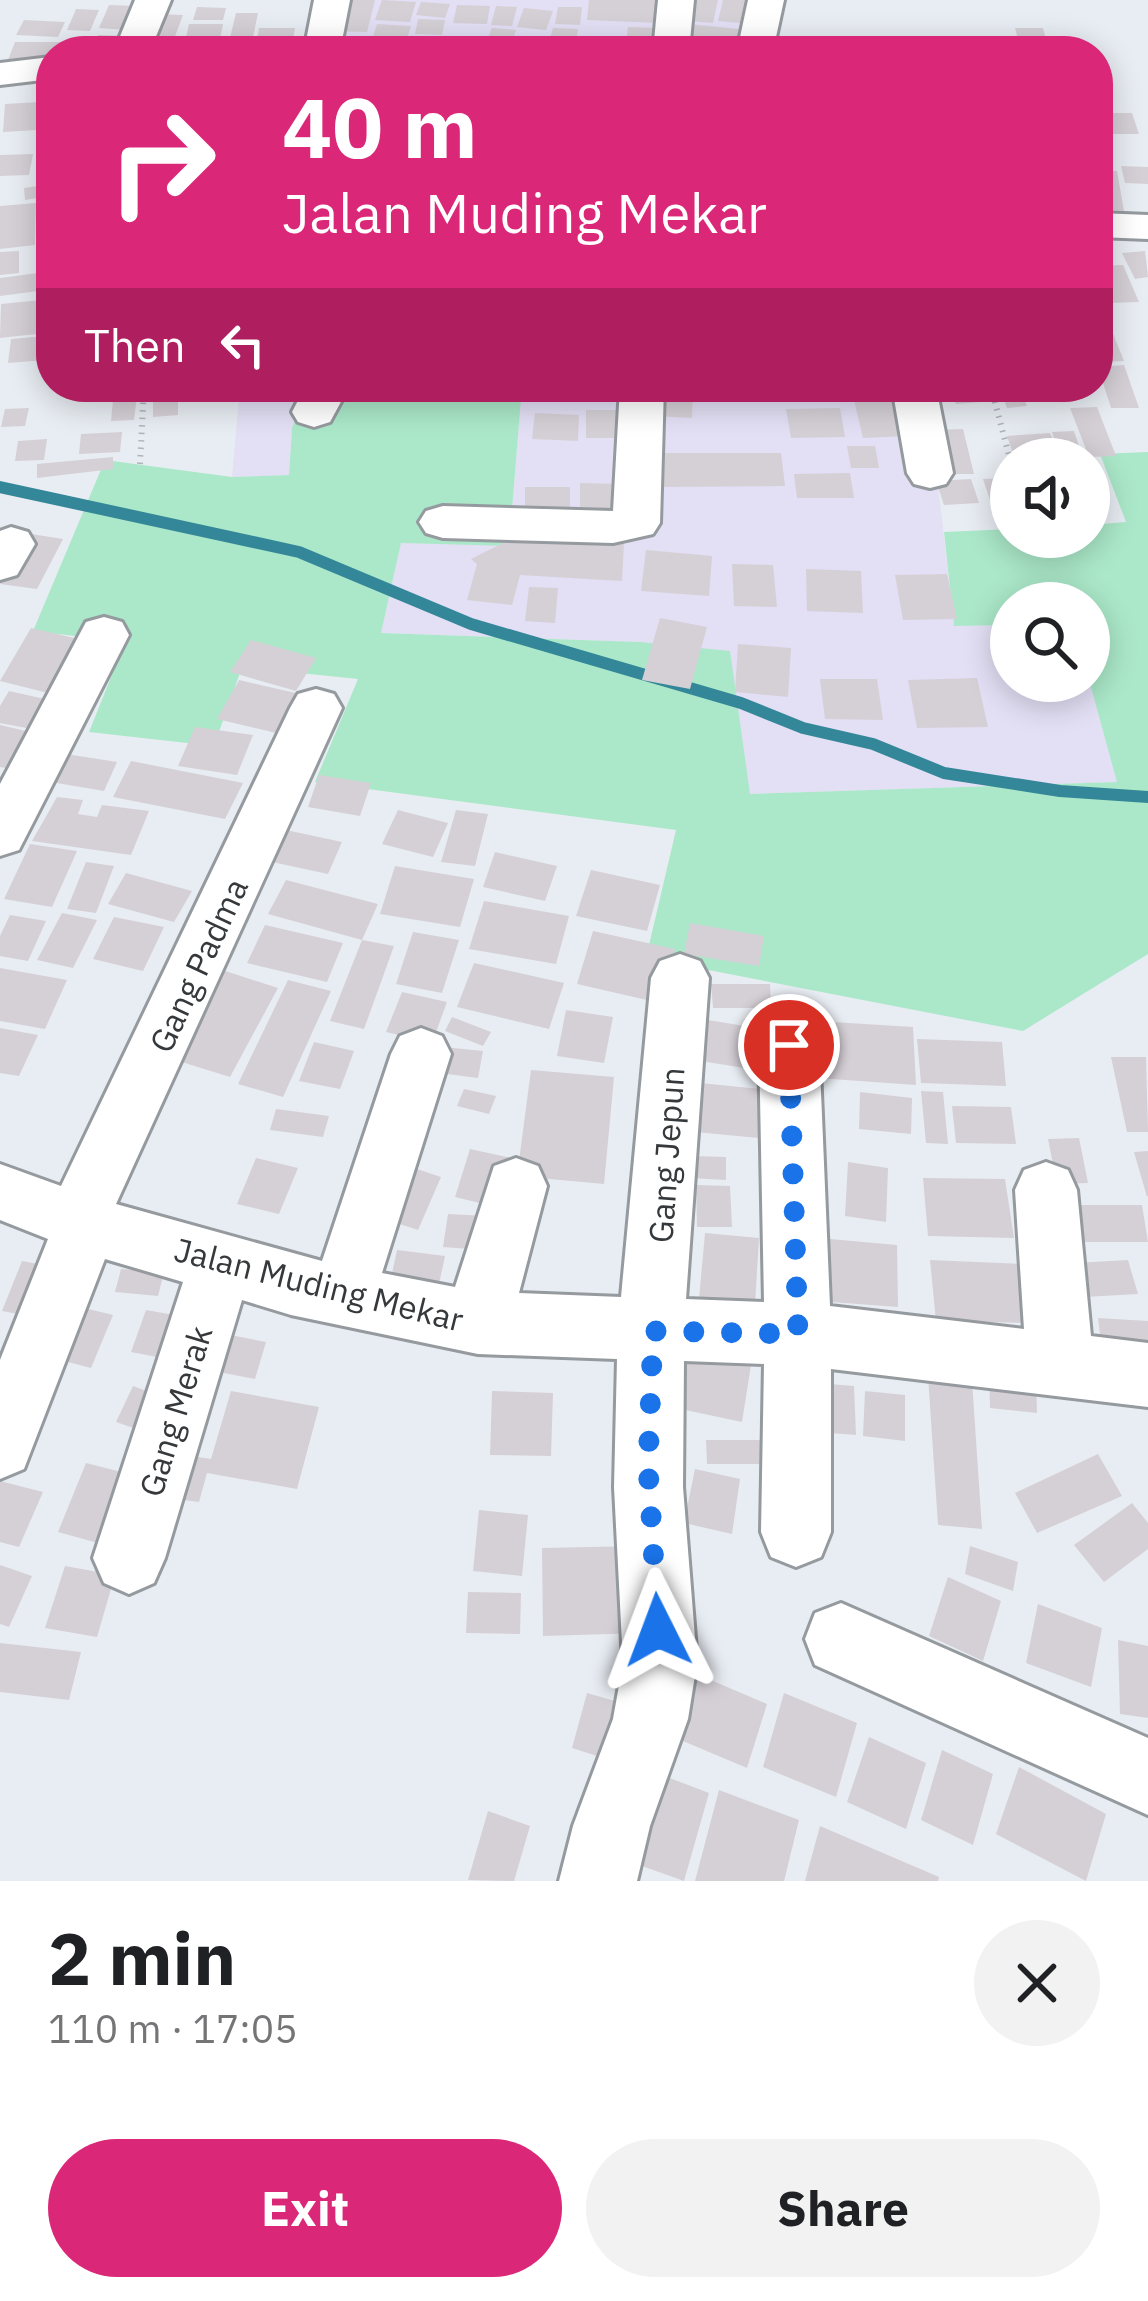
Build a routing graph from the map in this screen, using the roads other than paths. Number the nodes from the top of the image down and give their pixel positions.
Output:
1 (154, 0) edge
2 (332, 0) edge
3 (676, 0) edge
4 (766, 0) edge
5 (138, 36) edge
6 (325, 36) edge
7 (672, 36) edge
8 (758, 36) edge
9 (36, 70) edge
10 (0, 74) edge
11 (1113, 226) edge
12 (1148, 227) edge
13 (641, 402) edge
14 (917, 402) edge
15 (930, 473) dead end
16 (443, 522) dead end
17 (104, 635) dead end
18 (316, 708) dead end
19 (0, 836) edge
20 (680, 978) dead end
21 (789, 1045) dead end
22 (421, 1054) dead end
23 (515, 1186) dead end
24 (1046, 1190) dead end
25 (0, 1192) edge
26 (82, 1223) junction
27 (221, 1264) junction
28 (343, 1294) junction
29 (478, 1323) junction
30 (653, 1331) junction
31 (798, 1334) junction
32 (1060, 1364) junction
33 (1148, 1375) edge
34 (0, 1444) edge
35 (796, 1532) dead end
36 (129, 1558) dead end
37 (841, 1639) dead end
38 (1148, 1777) edge
39 (598, 1881) edge

1 - 5 street
2 - 6 street
3 - 7 street
4 - 8 street
9 - 10 street
11 - 12 street
13 - 16 street
14 - 15 street
17 - 19 street
18 - 26 street, Gang Padma
20 - 30 street, Gang Jepun
21 - 31 street
22 - 28 street
23 - 29 street
24 - 32 street
25 - 26 street, Jalan Muding Mekar
26 - 27 street, Jalan Muding Mekar
26 - 34 street, Gang Padma
27 - 28 street, Jalan Muding Mekar
27 - 36 street, Gang Merak
28 - 29 street, Jalan Muding Mekar
29 - 30 street, Jalan Muding Mekar
30 - 31 street, Jalan Muding Mekar
30 - 39 street, Gang Jepun
31 - 32 street, Jalan Muding Mekar
31 - 35 street
32 - 33 street, Jalan Muding Mekar
37 - 38 street

